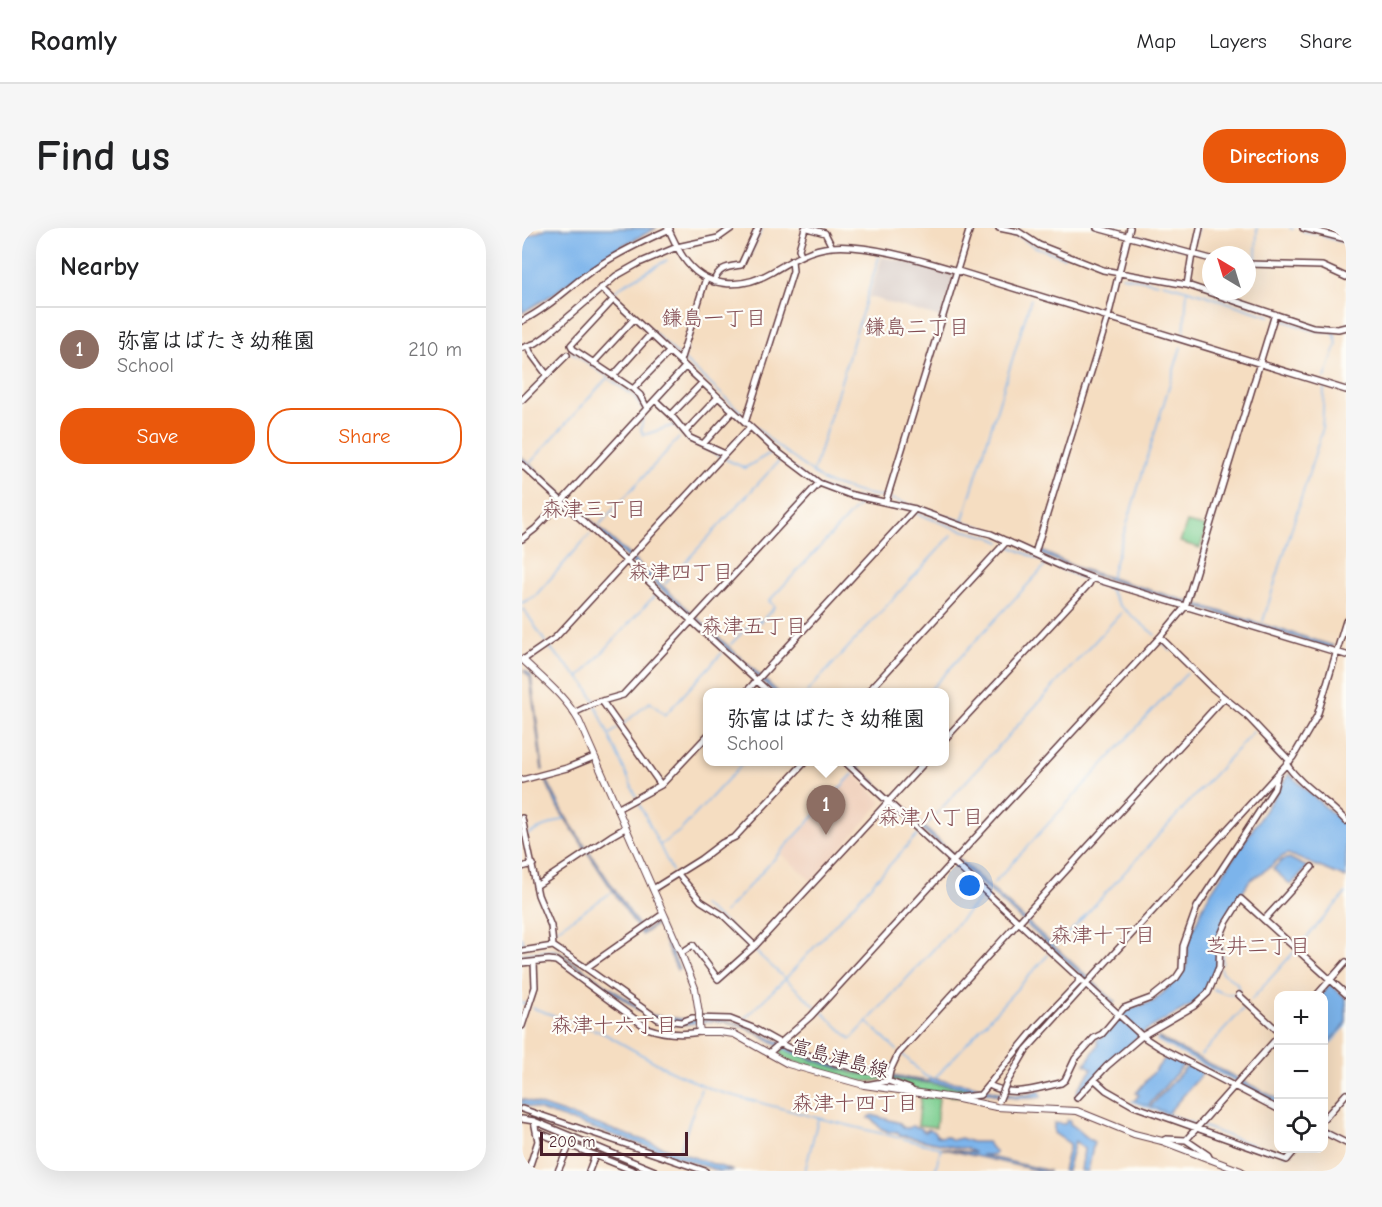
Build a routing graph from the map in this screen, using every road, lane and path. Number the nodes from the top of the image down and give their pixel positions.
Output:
1 (530, 228) edge
2 (669, 228) edge
3 (732, 228) edge
4 (758, 228) edge
5 (806, 228) edge
6 (970, 228) edge
7 (999, 228) edge
8 (1097, 228) edge
9 (1130, 228) edge
10 (1200, 228) edge
11 (1304, 228) edge
12 (522, 232) edge
13 (1128, 237) junction
14 (1346, 239) edge
15 (677, 247) junction
16 (832, 247) junction
17 (1193, 254) junction
18 (801, 255) junction
19 (1202, 256) edge
20 (792, 260) junction
21 (1256, 264) edge
22 (958, 271) junction
23 (1118, 272) junction
24 (1346, 277) edge
25 (706, 278) junction
26 (714, 282) junction
27 (1187, 285) junction
28 (601, 288) junction
29 (613, 300) junction
30 (1275, 314) junction
31 (1108, 317) junction
32 (633, 319) junction
33 (522, 321) edge
34 (1346, 327) edge
35 (651, 335) junction
36 (525, 347) edge
37 (669, 352) junction
38 (567, 355) dead end
39 (680, 361) junction
40 (593, 363) junction
41 (1260, 364) junction
42 (685, 367) junction
43 (547, 375) junction
44 (613, 376) junction
45 (702, 383) junction
46 (633, 389) junction
47 (1346, 390) edge
48 (718, 397) junction
49 (522, 400) edge
50 (655, 400) junction
51 (647, 408) junction
52 (733, 411) junction
53 (671, 415) junction
54 (748, 425) junction
55 (686, 432) junction
56 (703, 444) junction
57 (725, 454) junction
58 (522, 465) edge
59 (819, 483) junction
60 (564, 500) junction
61 (886, 501) junction
62 (915, 509) junction
63 (522, 539) edge
64 (1007, 541) junction
65 (1035, 553) junction
66 (628, 559) junction
67 (1092, 578) junction
68 (1185, 607) junction
69 (694, 619) junction
70 (1346, 621) edge
71 (1160, 637) junction
72 (1337, 652) junction
73 (1346, 656) edge
74 (523, 662) edge
75 (757, 681) junction
76 (751, 688) edge
77 (764, 688) edge
78 (873, 688) edge
79 (1224, 698) junction
80 (602, 701) junction
81 (574, 713) junction
82 (949, 736) edge
83 (703, 740) edge
84 (594, 757) junction
85 (1288, 763) junction
86 (801, 766) edge
87 (850, 766) edge
88 (921, 766) edge
89 (1278, 775) junction
90 (522, 780) edge
91 (661, 785) junction
92 (890, 799) junction
93 (617, 809) junction
94 (522, 818) edge
95 (1346, 821) edge
96 (626, 828) junction
97 (956, 858) junction
98 (533, 864) junction
99 (522, 867) edge
100 (1312, 867) dead end
101 (678, 874) junction
102 (536, 886) junction
103 (653, 889) junction
104 (663, 914) junction
105 (1021, 919) junction
106 (1264, 920) junction
107 (553, 946) junction
108 (755, 946) junction
109 (522, 951) edge
110 (681, 953) junction
111 (534, 962) junction
112 (1346, 962) edge
113 (522, 963) edge
114 (586, 968) junction
115 (1079, 978) junction
116 (1330, 980) junction
117 (1088, 981) junction
118 (1320, 991) edge
119 (1346, 994) edge
120 (1239, 995) dead end
121 (1119, 1013) junction
122 (522, 1026) edge
123 (1274, 1027) edge
124 (700, 1029) junction
125 (1142, 1036) junction
126 (1274, 1041) edge
127 (779, 1044) junction
128 (769, 1053) junction
129 (889, 1077) junction
130 (1095, 1080) junction
131 (864, 1085) junction
132 (1234, 1086) junction
133 (985, 1089) junction
134 (913, 1092) junction
135 (1346, 1094) edge
136 (954, 1098) junction
137 (1077, 1098) dead end
138 (997, 1104) junction
139 (1274, 1107) edge
140 (522, 1109) edge
141 (1328, 1114) edge
142 (522, 1119) edge
143 (534, 1121) junction
144 (1194, 1128) junction
145 (537, 1132) junction
146 (1328, 1134) edge
147 (1186, 1140) junction
148 (1162, 1141) junction
149 (1346, 1143) edge
150 (570, 1144) junction
151 (1293, 1153) edge
152 (595, 1155) junction
153 (1210, 1159) junction
154 (522, 1162) edge
155 (529, 1168) edge
156 (620, 1168) edge
157 (558, 1171) edge
158 (589, 1171) edge
159 (634, 1171) edge
160 (655, 1171) edge
161 (705, 1171) edge
162 (1241, 1171) edge

1 - 12 street
2 - 15 street
2 - 33 street
3 - 15 street
4 - 26 street
5 - 16 street
5 - 18 street
6 - 22 street
7 - 23 street
8 - 13 street
9 - 13 street
10 - 17 street
11 - 14 street
13 - 17 street
13 - 23 street
15 - 25 street
15 - 28 street
16 - 18 street
16 - 22 street
17 - 19 street
17 - 27 street
18 - 20 street
20 - 26 street
20 - 54 street
21 - 24 street
22 - 31 street
22 - 61 street
23 - 27 street
23 - 31 street
25 - 26 street
25 - 39 street
27 - 30 street
28 - 29 street
28 - 36 street
29 - 32 street
29 - 40 street
30 - 34 street
30 - 41 street
31 - 41 street
31 - 65 street
32 - 35 street
32 - 40 street
35 - 37 street
35 - 44 street
36 - 43 street
37 - 39 street
37 - 46 street
38 - 43 street
39 - 42 street
40 - 44 street
41 - 47 street
41 - 68 street
42 - 45 street
42 - 50 street
43 - 49 street
44 - 46 street
45 - 48 street
45 - 53 street
46 - 51 street
48 - 52 street
48 - 55 street
50 - 51 street
50 - 53 street
51 - 60 street
52 - 54 street
52 - 56 street
53 - 55 street
54 - 57 street
54 - 59 street
55 - 56 street
56 - 57 street
57 - 66 street
58 - 60 street
59 - 61 street
59 - 69 street
60 - 63 street
60 - 66 street
61 - 62 street
62 - 64 street
62 - 75 street
64 - 65 street
64 - 78 street
65 - 67 street
66 - 69 street
66 - 74 street
67 - 68 street
67 - 82 street
68 - 71 street
68 - 72 street
69 - 75 street
69 - 80 street
70 - 72 street
71 - 79 street
71 - 97 street
72 - 73 street
72 - 85 street
74 - 81 main road
75 - 76 street
75 - 77 street
79 - 85 street
79 - 105 street
80 - 81 street
80 - 91 street
81 - 84 main road
83 - 91 street
84 - 90 street
84 - 93 main road
85 - 89 street
85 - 95 street
86 - 101 street
87 - 92 street
88 - 92 street
89 - 117 street
89 - 121 street
91 - 93 street
92 - 97 street
92 - 108 street
93 - 96 main road
94 - 98 street
96 - 102 street
96 - 103 main road
97 - 105 street
97 - 127 street
98 - 99 street
98 - 102 street
100 - 106 street
101 - 103 street
101 - 108 street
102 - 107 street
103 - 104 main road
104 - 110 main road
104 - 114 street
105 - 115 street
105 - 129 street
106 - 116 street
106 - 125 street
107 - 109 street
107 - 114 street
108 - 110 street
110 - 124 main road, bridge
111 - 113 street
111 - 122 street
111 - 124 street
112 - 116 street
114 - 127 street
115 - 117 street
115 - 133 street
116 - 118 street
116 - 119 street
117 - 121 street
117 - 138 street, bridge
120 - 123 street
121 - 125 street
121 - 133 street
124 - 128 main road, 富島津島線
125 - 130 street
125 - 132 street
126 - 132 street
127 - 128 street
127 - 129 street
128 - 131 main road, 富島津島線
129 - 131 street
129 - 134 street
130 - 137 street
130 - 144 street
131 - 134 main road, 富島津島線
132 - 139 street
132 - 144 street
133 - 136 street
134 - 136 main road, 富島津島線
135 - 141 street
136 - 138 main road, 富島津島線
138 - 148 main road, 富島津島線
140 - 161 street
142 - 143 street
143 - 145 street
143 - 160 street
144 - 147 street
144 - 151 street
145 - 150 street
145 - 155 street
146 - 149 street
147 - 148 street
147 - 153 street
148 - 153 main road, 富島津島線
150 - 152 street
150 - 157 street
152 - 156 street
152 - 158 street
153 - 162 main road, 富島津島線
154 - 155 street
156 - 159 street

